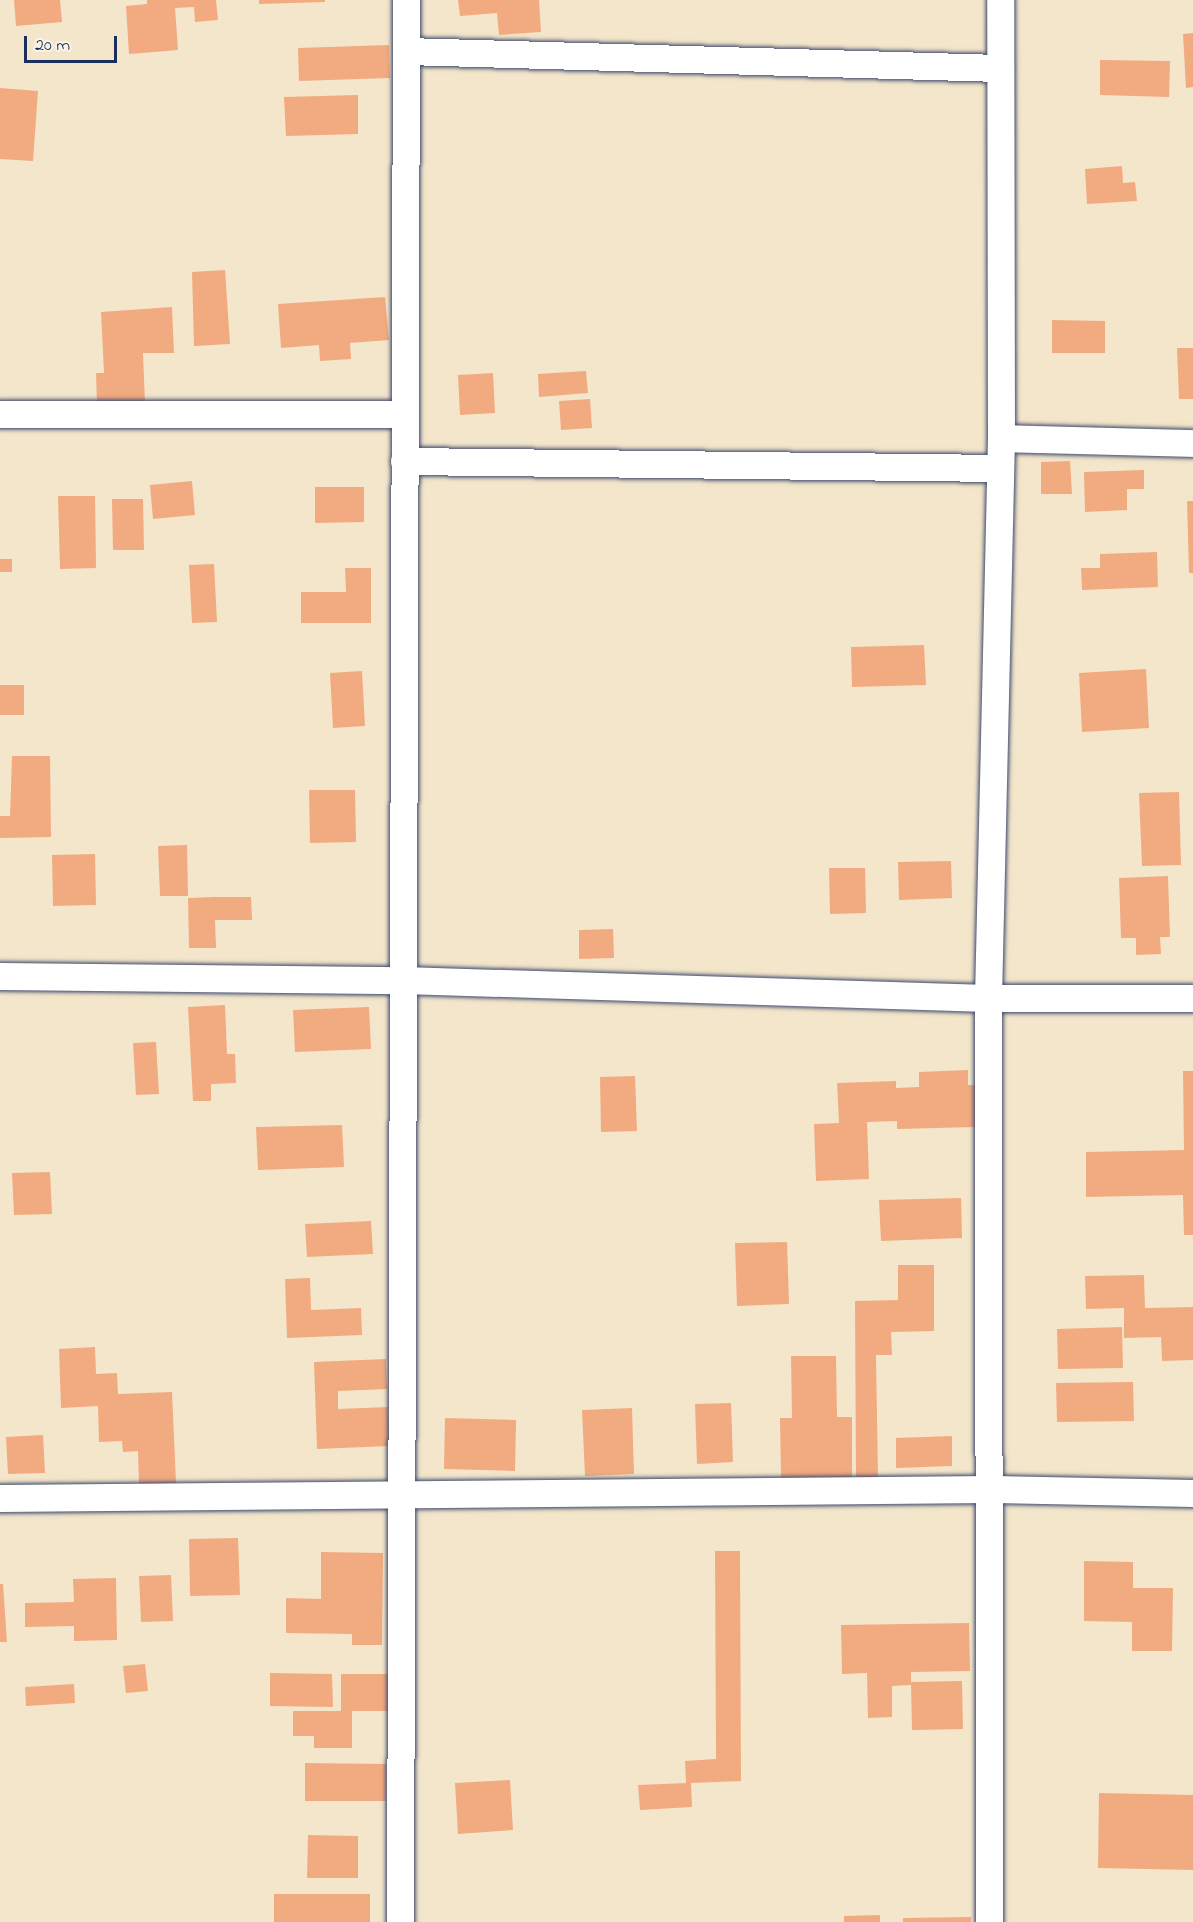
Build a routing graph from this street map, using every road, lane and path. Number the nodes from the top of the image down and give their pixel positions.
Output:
1 (406, 0) edge
2 (1000, 0) edge
3 (406, 51) junction
4 (1000, 68) junction
5 (0, 414) edge
6 (405, 414) junction
7 (1000, 438) junction
8 (1193, 443) edge
9 (405, 461) junction
10 (1000, 468) junction
11 (0, 976) edge
12 (403, 980) junction
13 (988, 998) junction
14 (1193, 998) edge
15 (991, 1489) junction
16 (1193, 1493) edge
17 (402, 1496) junction
18 (0, 1498) edge
19 (400, 1922) edge
20 (989, 1922) edge

1 - 3 street
2 - 4 street
3 - 4 street
3 - 6 street
4 - 7 street
5 - 6 street
6 - 9 street
7 - 8 street
7 - 10 street
9 - 10 street
9 - 12 street
10 - 13 street
11 - 12 street
12 - 13 street
12 - 17 street
13 - 14 street
13 - 15 street
15 - 16 street
15 - 17 street
15 - 20 street
17 - 18 street
17 - 19 street

